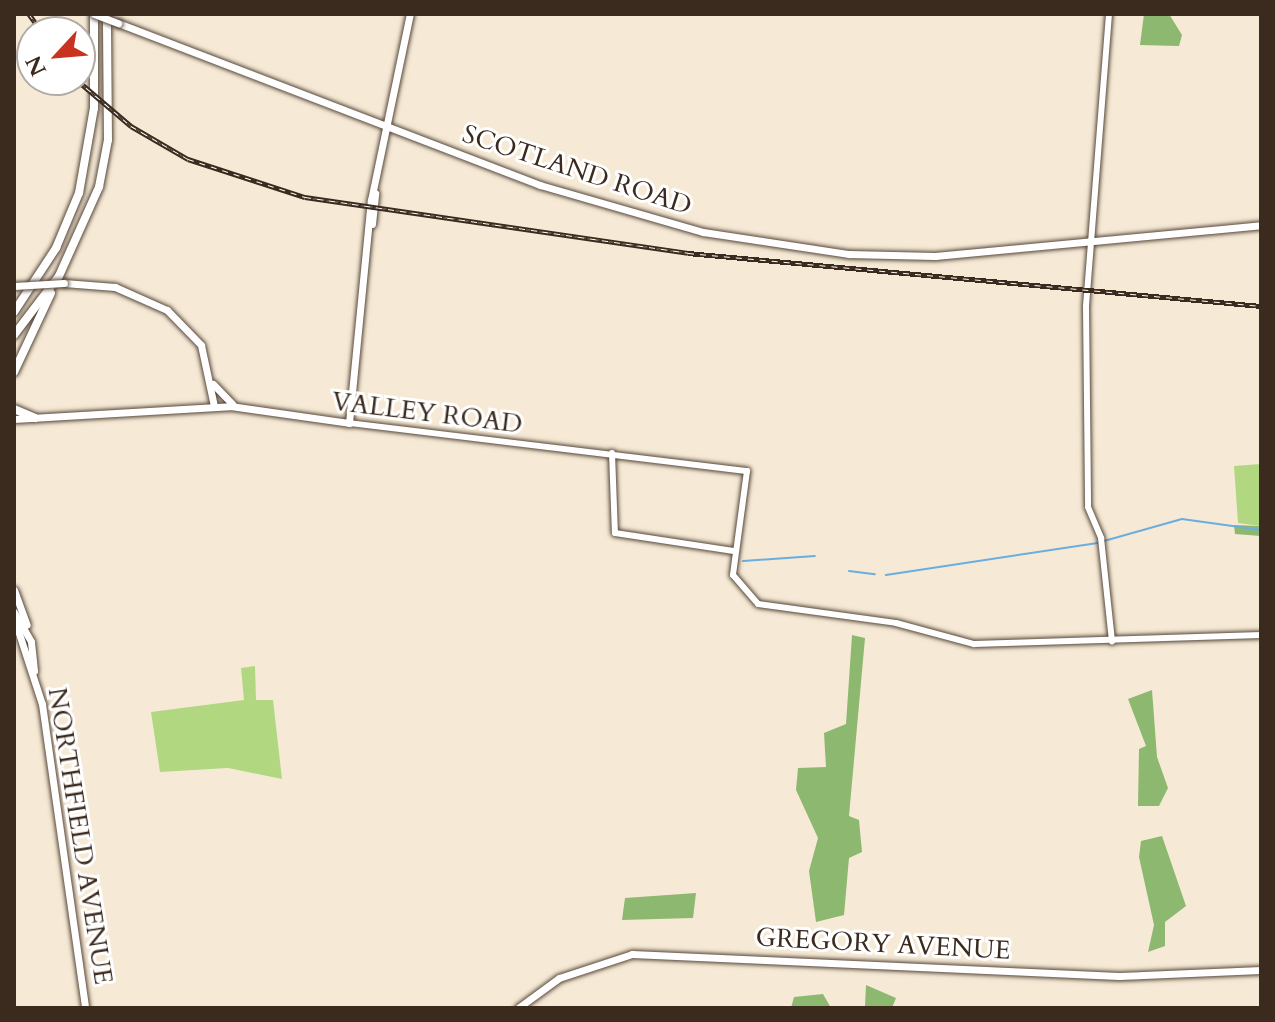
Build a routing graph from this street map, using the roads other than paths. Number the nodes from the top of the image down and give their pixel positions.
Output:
1 (94, 14) edge
2 (108, 14) edge
3 (410, 14) edge
4 (1109, 14) edge
5 (383, 123) junction
6 (1261, 225) edge
7 (1086, 242) junction
8 (62, 280) junction
9 (14, 286) edge
10 (14, 312) edge
11 (14, 335) edge
12 (14, 372) edge
13 (210, 379) junction
14 (214, 406) junction
15 (237, 407) junction
16 (14, 409) edge
17 (35, 418) junction
18 (14, 419) edge
19 (349, 423) junction
20 (612, 453) junction
21 (734, 551) junction
22 (14, 590) edge
23 (14, 615) edge
24 (1261, 635) edge
25 (1112, 641) junction
26 (31, 642) junction
27 (34, 671) junction
28 (1261, 970) edge
29 (85, 1008) edge
30 (518, 1008) edge

1 - 5 main road, SCOTLAND ROAD, bridge
1 - 10 highway
2 - 8 highway
3 - 5 main road
4 - 7 street
5 - 7 main road, SCOTLAND ROAD
5 - 19 main road
6 - 7 main road, SCOTLAND ROAD
7 - 25 street
8 - 9 main road, bridge
8 - 11 highway
8 - 12 highway
8 - 13 main road
13 - 14 main road
13 - 15 main road
14 - 15 main road, VALLEY ROAD
14 - 17 main road, VALLEY ROAD
15 - 19 main road, VALLEY ROAD
16 - 17 highway
17 - 18 main road, VALLEY ROAD
19 - 20 street, VALLEY ROAD
20 - 21 street
20 - 21 street, VALLEY ROAD
21 - 25 street
22 - 26 main road
23 - 26 main road, NORTHFIELD AVENUE
23 - 27 main road, NORTHFIELD AVENUE
24 - 25 street
26 - 27 main road, NORTHFIELD AVENUE
27 - 29 main road, NORTHFIELD AVENUE
28 - 30 main road, GREGORY AVENUE

